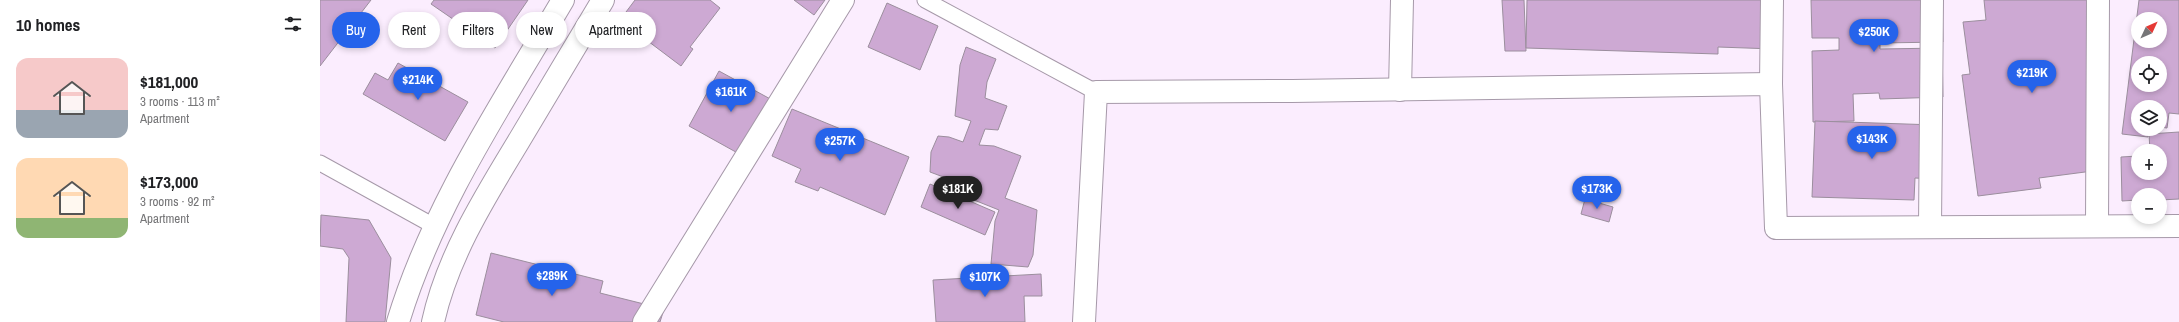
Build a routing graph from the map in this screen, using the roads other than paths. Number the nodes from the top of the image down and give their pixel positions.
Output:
1 (563, 0) edge
2 (603, 0) edge
3 (842, 0) edge
4 (925, 0) edge
5 (1402, 0) edge
6 (1772, 0) edge
7 (1932, 0) edge
8 (2098, 0) edge
9 (1771, 84) junction
10 (1400, 90) junction
11 (1096, 92) junction
12 (320, 163) edge
13 (2097, 225) junction
14 (434, 226) junction
15 (1930, 226) junction
16 (2179, 226) edge
17 (398, 322) edge
18 (433, 322) edge
19 (644, 322) edge
20 (1084, 322) edge

1 - 14 street
2 - 18 street
3 - 19 street
4 - 11 lane
5 - 10 street
6 - 9 street
7 - 15 street
8 - 13 street
9 - 10 street
9 - 15 street
10 - 11 street
11 - 20 street
12 - 14 lane
13 - 15 street
13 - 16 street
14 - 17 street

